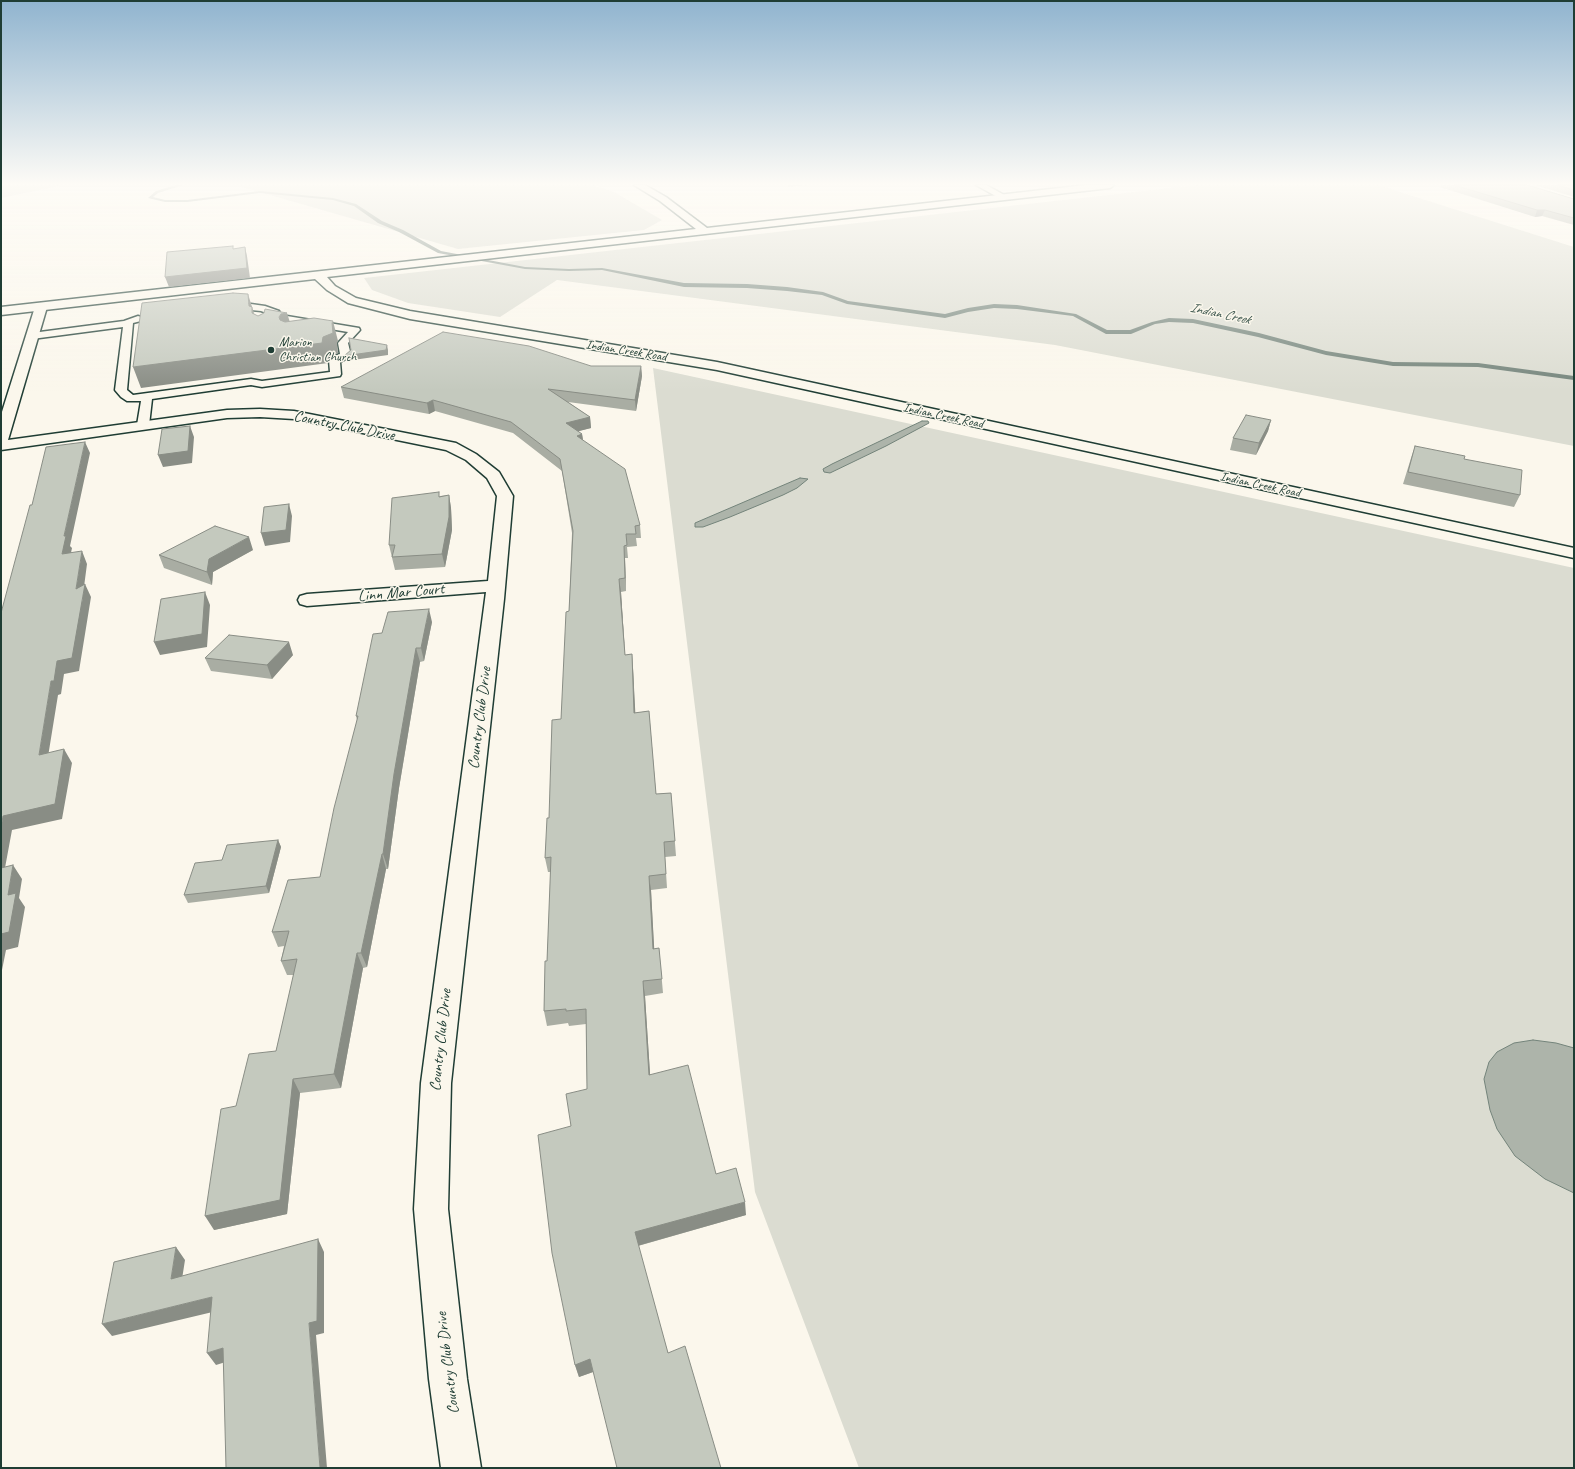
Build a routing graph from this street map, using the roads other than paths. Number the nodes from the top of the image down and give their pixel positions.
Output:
1 (504, 254) edge
2 (318, 275) junction
3 (41, 307) junction
4 (216, 310) edge
5 (1, 311) edge
6 (277, 317) junction
7 (145, 319) edge
8 (128, 323) junction
9 (346, 329) junction
10 (264, 331) edge
11 (312, 334) edge
12 (32, 336) junction
13 (147, 397) junction
14 (143, 425) junction
15 (1, 439) edge
16 (1, 445) edge
17 (1574, 553) edge
18 (496, 586) junction
19 (307, 600) dead end
20 (461, 1468) edge

1 - 2 street
2 - 3 street
2 - 17 street, Indian Creek Road
3 - 5 street
3 - 12 street
4 - 6 lane
6 - 9 lane
6 - 10 lane
7 - 8 lane
8 - 12 lane
8 - 13 lane
9 - 11 lane
9 - 13 lane
12 - 15 street
13 - 14 lane
14 - 16 street, Country Club Drive
14 - 18 street, Country Club Drive
18 - 19 street, Linn Mar Court
18 - 20 street, Country Club Drive

